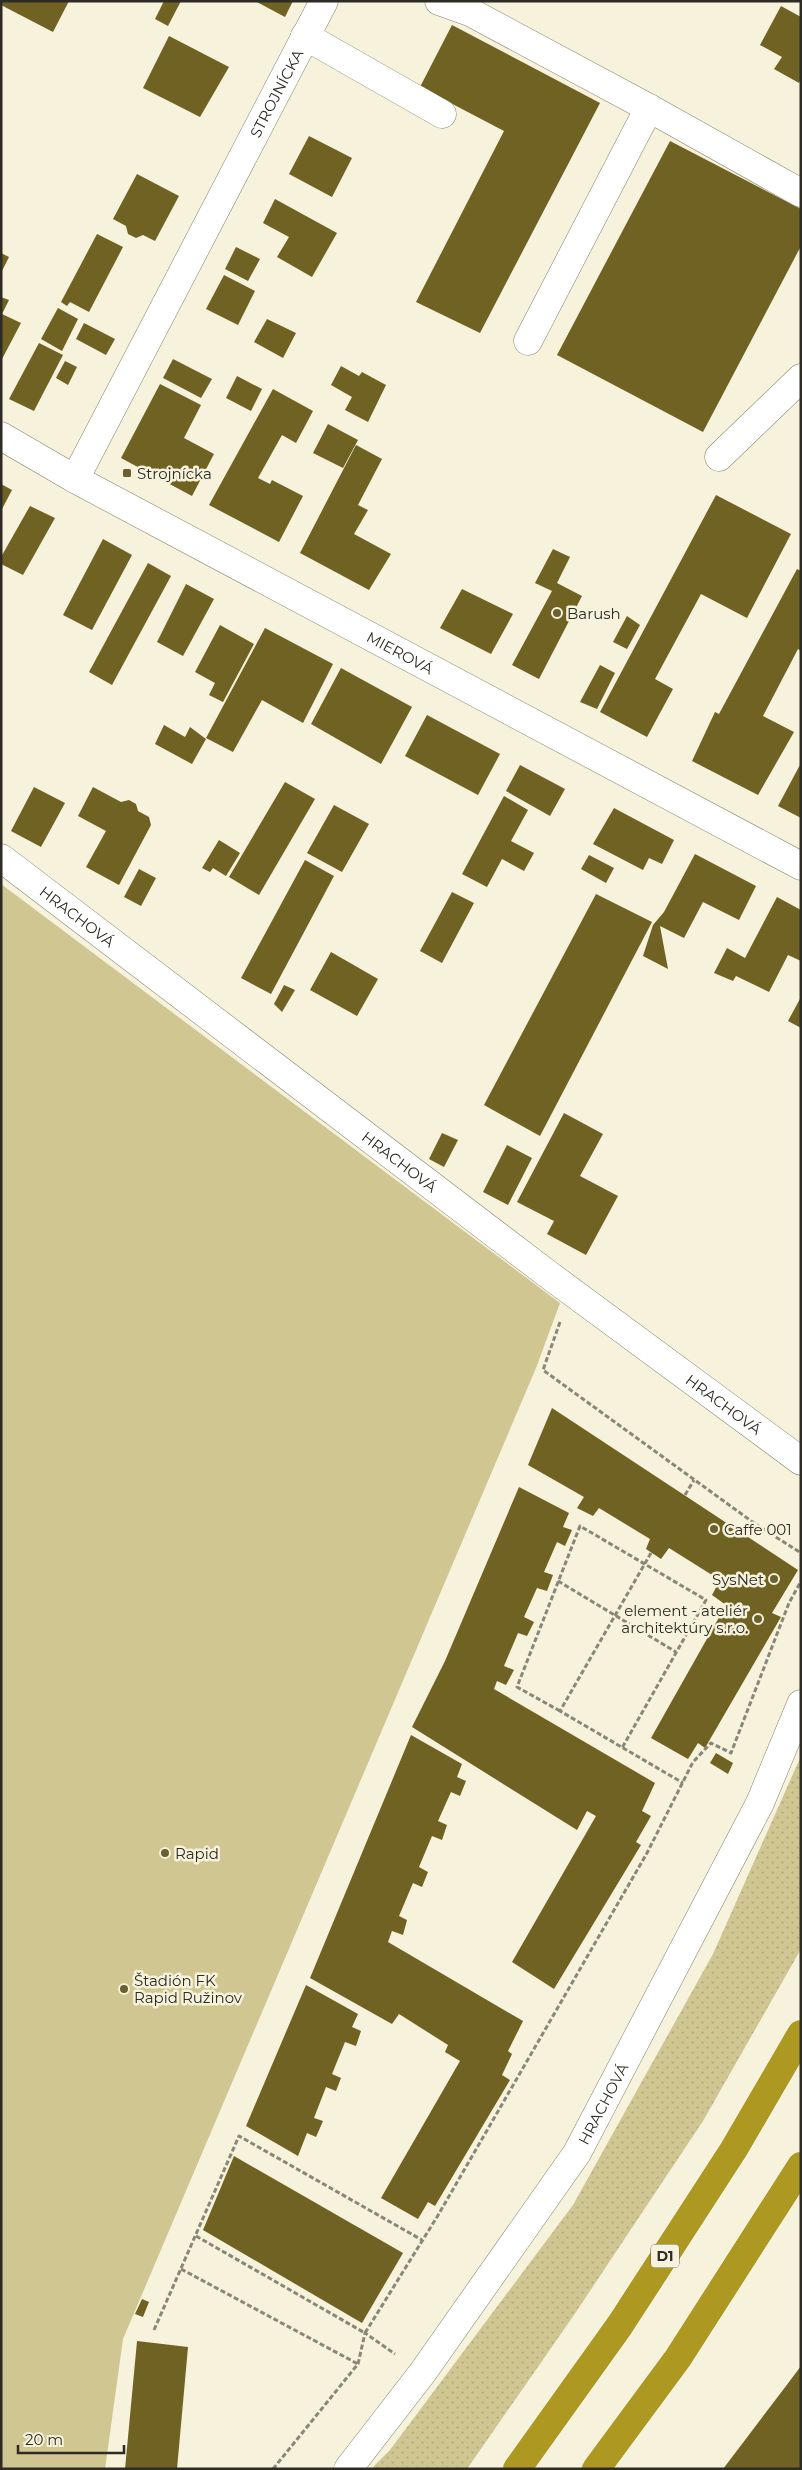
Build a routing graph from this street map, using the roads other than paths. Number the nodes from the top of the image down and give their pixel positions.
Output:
1 (324, 1) edge
2 (439, 1) edge
3 (305, 36) junction
4 (649, 108) junction
5 (442, 114) dead end
6 (801, 193) edge
7 (528, 340) dead end
8 (801, 378) edge
9 (1, 436) edge
10 (719, 457) dead end
11 (75, 479) junction
12 (1, 858) edge
13 (801, 866) edge
14 (801, 1461) edge
15 (801, 1704) edge
16 (801, 2034) edge
17 (801, 2166) edge
18 (348, 2469) edge
19 (517, 2469) edge
20 (596, 2469) edge

1 - 3 street, STROJNÍCKA
2 - 4 street
3 - 5 street
3 - 11 street, STROJNÍCKA
4 - 6 street
4 - 7 street
8 - 10 street
9 - 11 street, MIEROVÁ
11 - 13 street, MIEROVÁ
12 - 14 street, HRACHOVÁ
15 - 18 street, HRACHOVÁ
16 - 19 highway, D1
17 - 20 highway

